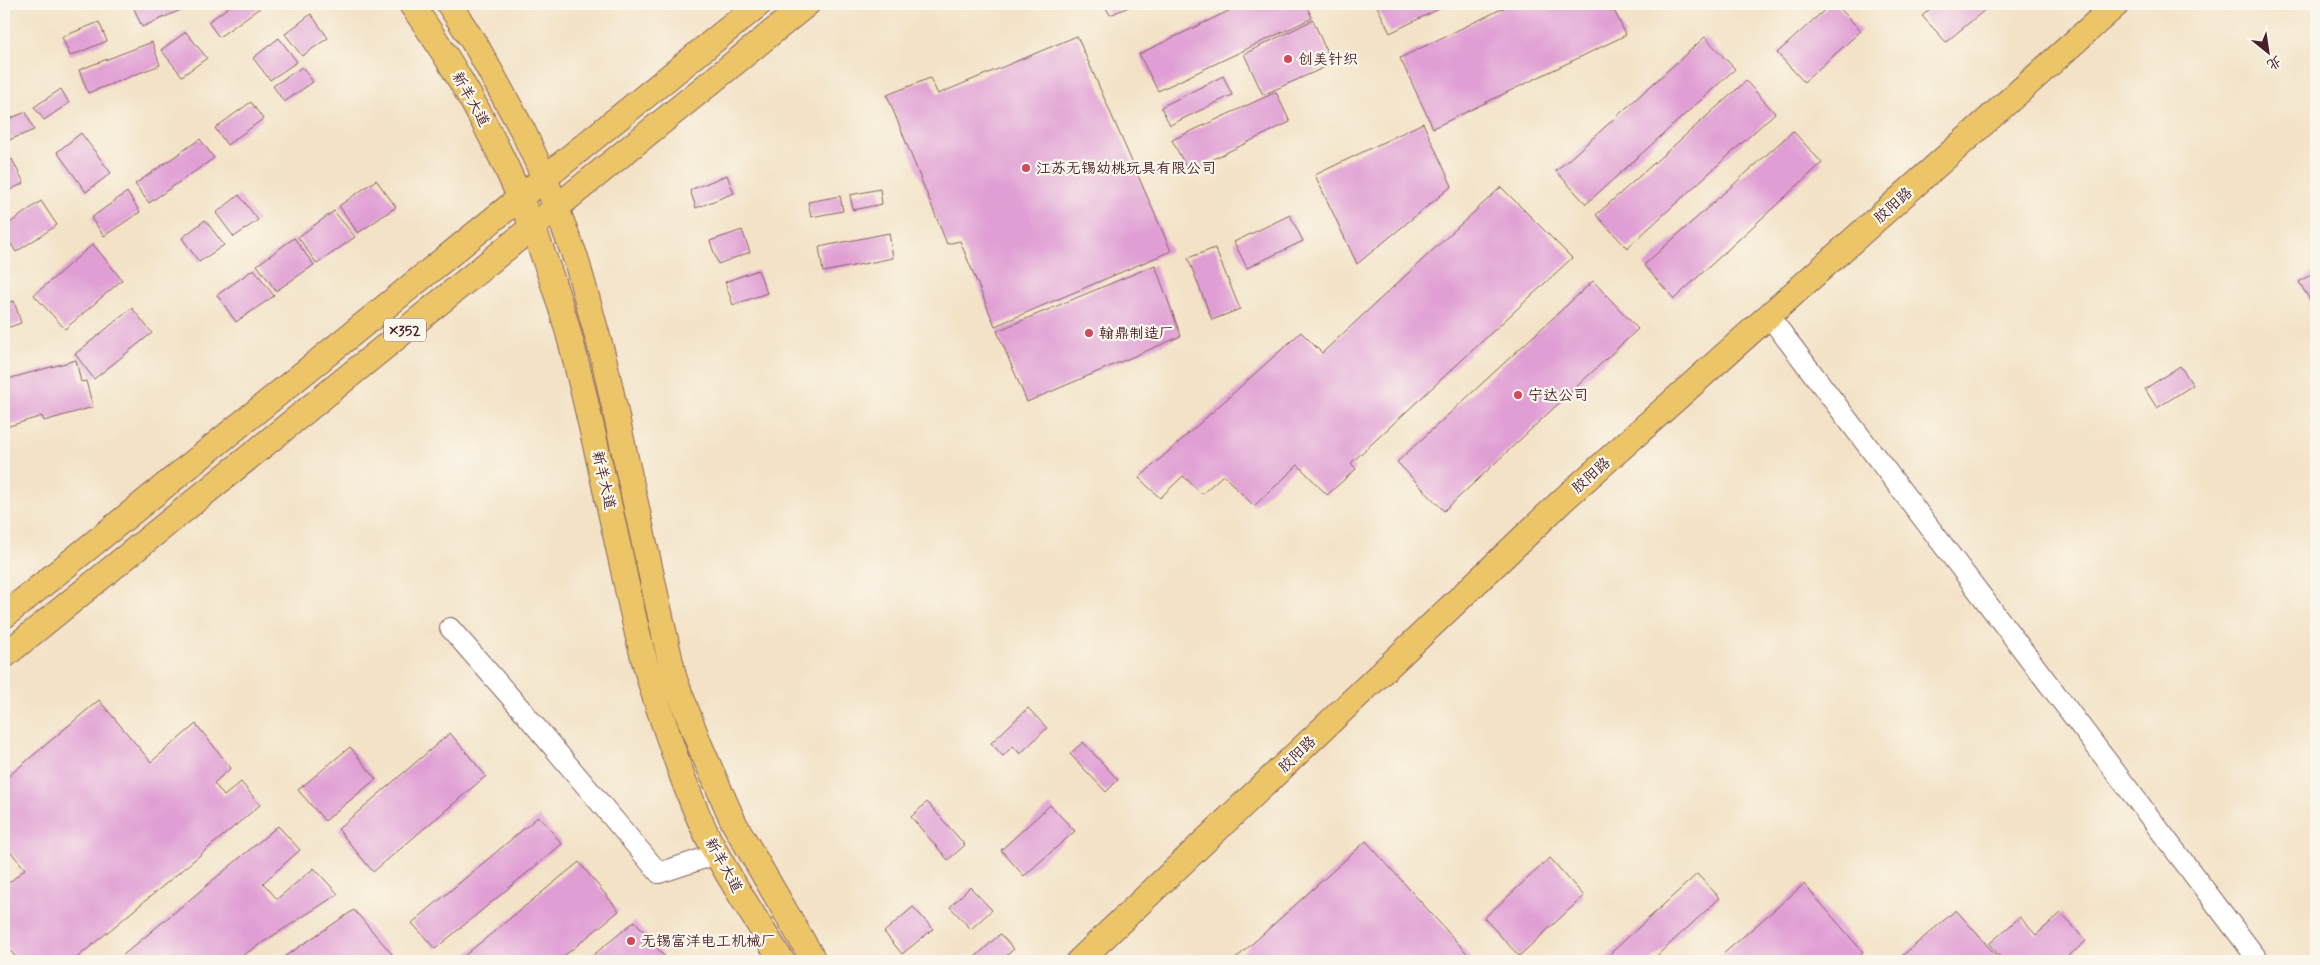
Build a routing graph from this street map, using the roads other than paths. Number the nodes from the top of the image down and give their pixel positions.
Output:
1 (411, 4) edge
2 (449, 4) edge
3 (759, 4) edge
4 (807, 4) edge
5 (2117, 4) edge
6 (545, 179) junction
7 (520, 200) junction
8 (557, 207) junction
9 (531, 227) junction
10 (1769, 316) junction
11 (4, 616) edge
12 (450, 628) dead end
13 (4, 656) edge
14 (717, 854) junction
15 (782, 961) edge
16 (814, 961) edge
17 (1079, 961) edge
18 (2259, 961) edge

1 - 7 main road, 新羊大道
2 - 6 main road, 新羊大道
3 - 6 main road, X352
4 - 8 main road, X352
5 - 10 main road, 胶阳路
6 - 7 main road, X352
6 - 8 main road, 新羊大道
7 - 9 main road, 新羊大道
7 - 11 main road, X352
8 - 9 main road, X352
8 - 16 main road, 新羊大道
9 - 13 main road, X352
9 - 14 main road, 新羊大道
10 - 17 main road, 胶阳路
10 - 18 street
12 - 14 street
14 - 15 main road, 新羊大道

